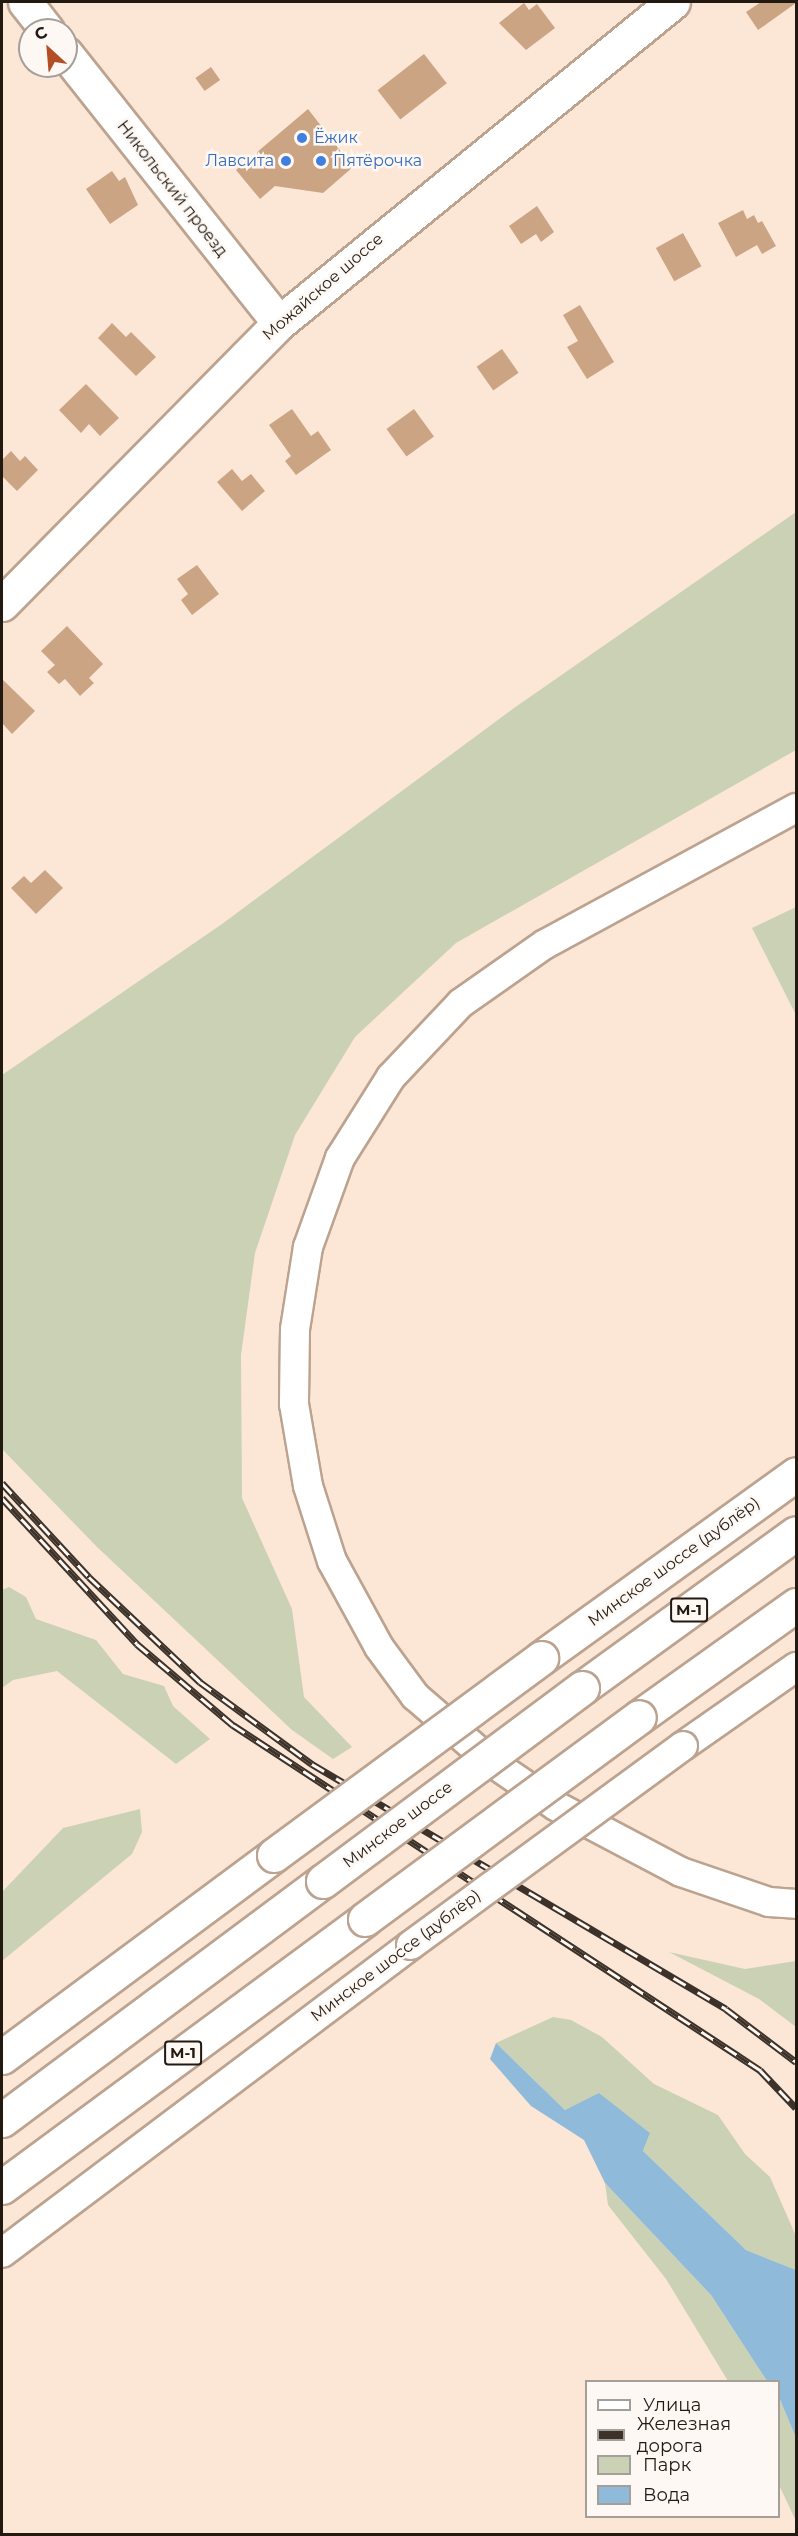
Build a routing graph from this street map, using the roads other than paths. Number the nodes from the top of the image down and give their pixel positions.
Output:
1 (25, 2) edge
2 (673, 2) edge
3 (38, 18) edge
4 (78, 69) edge
5 (279, 323) junction
6 (2, 604) edge
7 (796, 808) edge
8 (796, 1474) edge
9 (796, 1533) edge
10 (796, 1605) edge
11 (796, 1667) edge
12 (796, 1904) edge
13 (2, 2057) edge
14 (2, 2120) edge
15 (2, 2187) edge
16 (2, 2253) edge

1 - 3 main road
2 - 5 main road, Можайское шоссе
4 - 5 main road, Никольский проезд
5 - 6 main road, Можайское шоссе
7 - 12 street
8 - 13 main road, Минское шоссе (дублёр), bridge
9 - 14 main road, Минское шоссе / М-1, bridge
10 - 15 main road, М-1, bridge
11 - 16 street, Минское шоссе (дублёр), bridge

